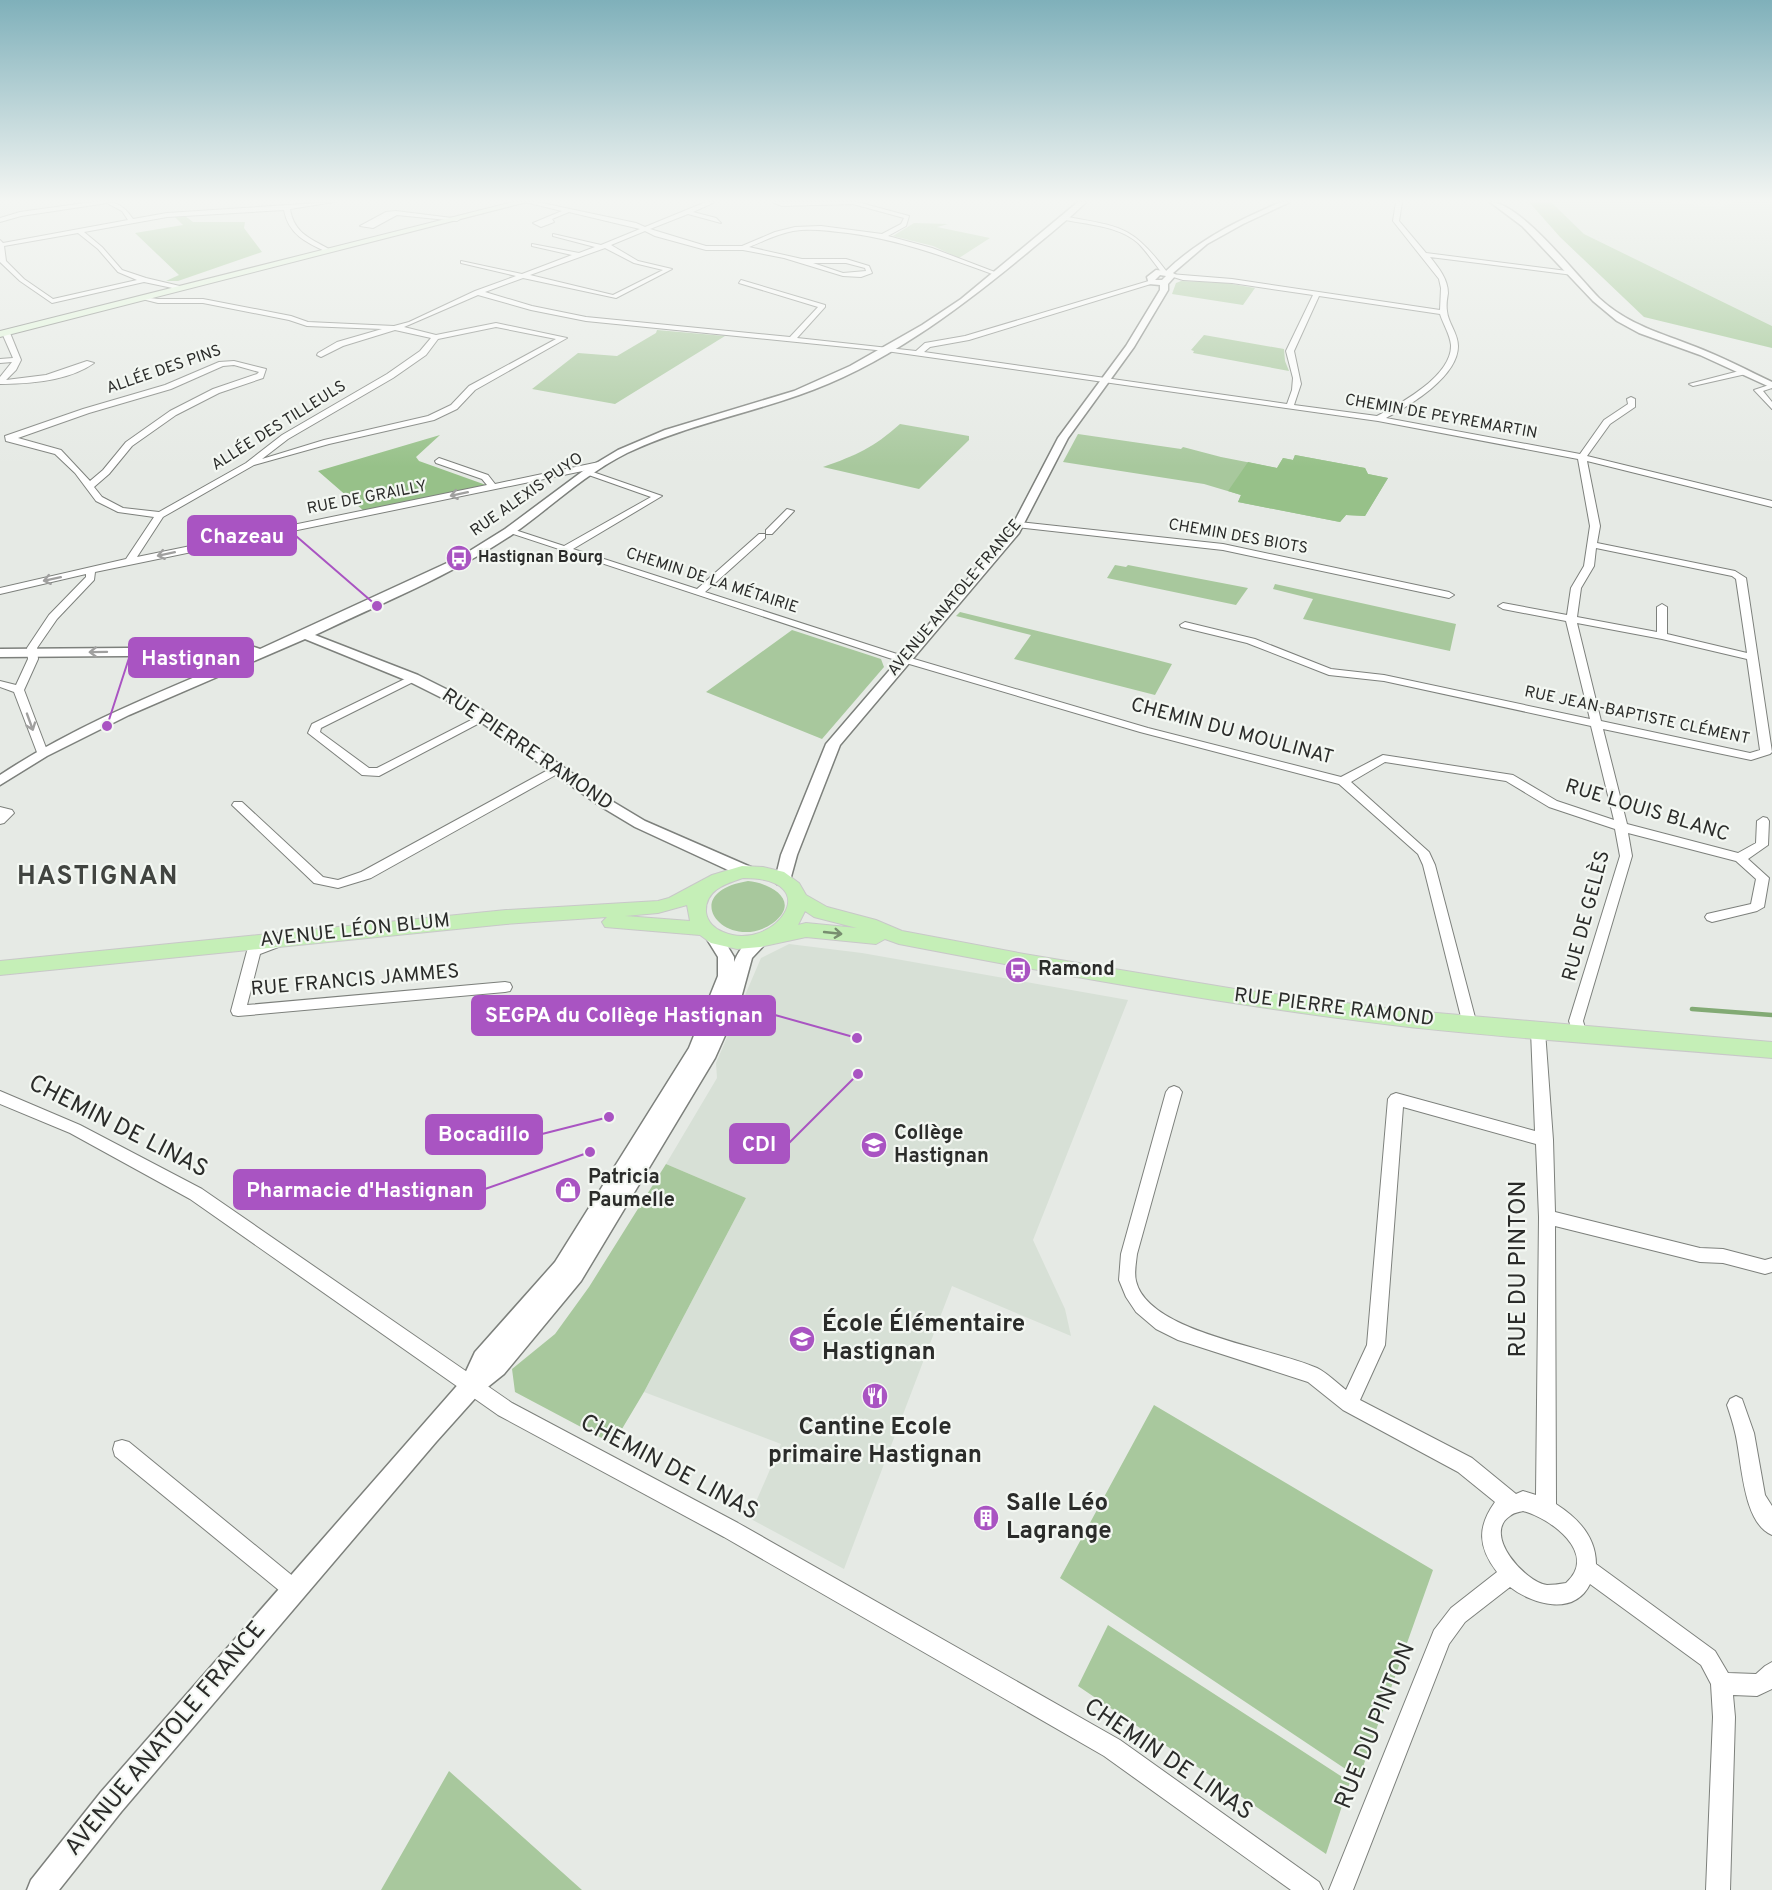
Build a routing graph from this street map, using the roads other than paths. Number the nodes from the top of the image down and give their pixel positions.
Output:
1 (37, 290) edge
2 (99, 290) edge
3 (156, 290) edge
4 (174, 290) edge
5 (482, 290) edge
6 (583, 290) edge
7 (627, 290) edge
8 (769, 290) edge
9 (977, 290) edge
10 (1122, 290) edge
11 (1164, 290) edge
12 (1292, 290) edge
13 (1445, 290) edge
14 (1589, 290) edge
15 (477, 292) junction
16 (160, 294) junction
17 (1317, 294) junction
18 (144, 298) junction
19 (1442, 312) junction
20 (398, 328) junction
21 (3, 333) edge
22 (436, 337) junction
23 (792, 339) junction
24 (886, 349) junction
25 (918, 353) junction
26 (321, 355) dead end
27 (17, 360) junction
28 (0, 361) edge
29 (90, 363) dead end
30 (1743, 372) junction
31 (1106, 379) junction
32 (0, 381) edge
33 (1693, 384) dead end
34 (1772, 386) edge
35 (1631, 399) dead end
36 (1290, 406) junction
37 (1772, 407) edge
38 (1378, 419) junction
39 (4, 438) edge
40 (1582, 457) junction
41 (439, 461) dead end
42 (249, 465) junction
43 (599, 465) junction
44 (587, 472) junction
45 (89, 487) junction
46 (493, 487) junction
47 (1770, 504) edge
48 (790, 511) dead end
49 (160, 514) junction
50 (1019, 525) junction
51 (509, 531) junction
52 (1593, 544) junction
53 (566, 549) junction
54 (129, 561) junction
55 (90, 571) junction
56 (0, 591) edge
57 (698, 593) junction
58 (1449, 595) dead end
59 (1503, 606) dead end
60 (1662, 607) dead end
61 (1571, 620) junction
62 (1185, 626) dead end
63 (305, 635) junction
64 (1662, 636) junction
65 (0, 653) edge
66 (32, 653) junction
67 (261, 655) junction
68 (1752, 657) junction
69 (905, 659) junction
70 (413, 678) junction
71 (0, 684) edge
72 (19, 690) junction
73 (483, 718) junction
74 (1596, 723) junction
75 (42, 753) junction
76 (557, 770) junction
77 (0, 781) edge
78 (1343, 781) junction
79 (238, 805) dead end
80 (0, 811) edge
81 (0, 820) edge
82 (1763, 821) dead end
83 (1622, 825) junction
84 (789, 855) junction
85 (712, 858) junction
86 (1740, 858) junction
87 (754, 872) junction
88 (783, 880) junction
89 (711, 883) junction
90 (797, 898) junction
91 (1712, 917) dead end
92 (708, 933) junction
93 (899, 937) junction
94 (290, 938) junction
95 (768, 938) junction
96 (254, 951) junction
97 (0, 968) edge
98 (0, 976) edge
99 (505, 987) dead end
100 (1470, 1025) junction
101 (1538, 1031) junction
102 (1580, 1035) junction
103 (1772, 1050) edge
104 (1174, 1092) dead end
105 (0, 1096) edge
106 (1545, 1140) junction
107 (1547, 1217) junction
108 (1772, 1264) edge
109 (471, 1387) junction
110 (1348, 1404) junction
111 (1736, 1405) dead end
112 (122, 1449) dead end
113 (1512, 1503) junction
114 (1546, 1507) junction
115 (1772, 1525) edge
116 (1587, 1570) junction
117 (1510, 1574) junction
118 (293, 1589) junction
119 (1772, 1673) edge
120 (1722, 1682) junction
121 (41, 1890) edge
122 (1311, 1890) edge
123 (1341, 1890) edge
124 (1718, 1890) edge

1 - 2 street
3 - 16 street
4 - 16 main road
5 - 15 street
6 - 7 street
8 - 23 street
9 - 24 street, RUE ALEXIS PUYO
10 - 25 street
11 - 31 street, AVENUE ANATOLE FRANCE
12 - 17 street
13 - 19 street
14 - 30 street
15 - 20 street
15 - 23 street, CHEMIN DE PEYREMARTIN
16 - 18 main road
17 - 19 street
17 - 36 street
18 - 20 street
18 - 21 main road
19 - 38 street
20 - 22 street
20 - 26 street
21 - 27 street
22 - 42 street, ALLÉE DES TILLEULS
22 - 42 street
23 - 24 street, CHEMIN DE PEYREMARTIN
24 - 25 street, CHEMIN DE PEYREMARTIN
24 - 43 street, RUE ALEXIS PUYO
25 - 31 street, CHEMIN DE PEYREMARTIN
27 - 28 street
27 - 32 street
29 - 32 street
30 - 33 street
30 - 34 street
31 - 36 street, CHEMIN DE PEYREMARTIN
31 - 50 street, AVENUE ANATOLE FRANCE
34 - 37 street
35 - 40 street
36 - 38 street, CHEMIN DE PEYREMARTIN
38 - 40 street, CHEMIN DE PEYREMARTIN
39 - 45 street
39 - 45 street, ALLÉE DES PINS
40 - 47 street, CHEMIN DE PEYREMARTIN
40 - 52 street, RUE DE GELÈS
41 - 46 street
42 - 49 street, ALLÉE DES TILLEULS
43 - 44 street, RUE ALEXIS PUYO
43 - 46 street, RUE DE GRAILLY
44 - 51 street, RUE ALEXIS PUYO
44 - 53 street
45 - 49 street
46 -> 54 street, RUE DE GRAILLY
48 - 57 street
49 - 54 street
50 - 58 street, CHEMIN DES BIOTS
50 - 69 street, AVENUE ANATOLE FRANCE
51 - 53 street, CHEMIN DE LA MÉTAIRIE
51 - 63 street, RUE ALEXIS PUYO
52 - 61 street, RUE DE GELÈS
52 - 68 street, RUE JEAN-BAPTISTE CLÉMENT
53 - 57 street, CHEMIN DE LA MÉTAIRIE
54 - 55 street, RUE DE GRAILLY
55 -> 56 street, RUE DE GRAILLY
55 - 66 street
57 - 69 street, CHEMIN DE LA MÉTAIRIE
59 - 61 street
60 - 64 street
61 - 64 street
61 - 74 street, RUE DE GELÈS
62 - 74 street, RUE JEAN-BAPTISTE CLÉMENT
63 - 67 street, RUE ALEXIS PUYO
63 - 70 street, RUE PIERRE RAMOND
64 - 68 street
65 - 66 street
67 -> 66 street
66 - 72 street
67 - 75 street, RUE ALEXIS PUYO
68 - 74 street, RUE JEAN-BAPTISTE CLÉMENT
69 - 78 street, CHEMIN DU MOULINAT
69 - 84 street, AVENUE ANATOLE FRANCE
70 - 73 street, RUE PIERRE RAMOND
70 - 73 street
71 - 72 street
72 -> 75 street
73 - 76 street, RUE PIERRE RAMOND
74 - 83 street, RUE DE GELÈS
75 - 77 street, RUE ALEXIS PUYO
76 - 79 street
76 - 85 street, RUE PIERRE RAMOND
78 - 83 street, RUE LOUIS BLANC
78 - 100 street, CHEMIN DU MOULINAT
80 - 81 street
82 - 86 street, RUE LOUIS BLANC
83 - 86 street, RUE LOUIS BLANC
83 - 102 street, RUE DE GELÈS
84 - 87 street
84 - 88 street, AVENUE ANATOLE FRANCE
85 - 87 street, RUE PIERRE RAMOND
85 - 89 street
86 - 91 street, RUE LOUIS BLANC
87 - 88 main road
87 - 89 main road
88 - 90 main road
89 - 92 main road
89 - 94 main road, AVENUE LÉON BLUM
90 - 93 main road, RUE PIERRE RAMOND
90 - 95 main road
92 - 95 main road
92 - 96 main road, AVENUE LÉON BLUM
92 - 109 street, AVENUE ANATOLE FRANCE
95 -> 93 main road, RUE PIERRE RAMOND
93 - 100 main road, RUE PIERRE RAMOND
94 - 96 street, RUE FRANCIS JAMMES
94 - 97 main road, AVENUE LÉON BLUM
95 - 109 street, AVENUE ANATOLE FRANCE
96 - 98 main road, AVENUE LÉON BLUM
96 - 99 street, RUE FRANCIS JAMMES
100 - 101 main road, RUE PIERRE RAMOND
101 - 102 main road, RUE PIERRE RAMOND
101 - 106 street, RUE DU PINTON
102 - 103 main road, RUE PIERRE RAMOND
104 - 110 street
105 - 109 street, CHEMIN DE LINAS
106 - 107 street, RUE DU PINTON
106 - 110 street
107 - 108 street
107 - 114 street, RUE DU PINTON
109 - 118 street, AVENUE ANATOLE FRANCE
109 - 122 street, CHEMIN DE LINAS
110 - 113 street
111 - 115 street
112 - 118 street
113 - 114 street
113 - 117 street
114 - 116 street
116 - 117 street
116 - 120 street
117 - 123 street, RUE DU PINTON
118 - 121 street, AVENUE ANATOLE FRANCE
119 - 120 street
120 - 124 street

